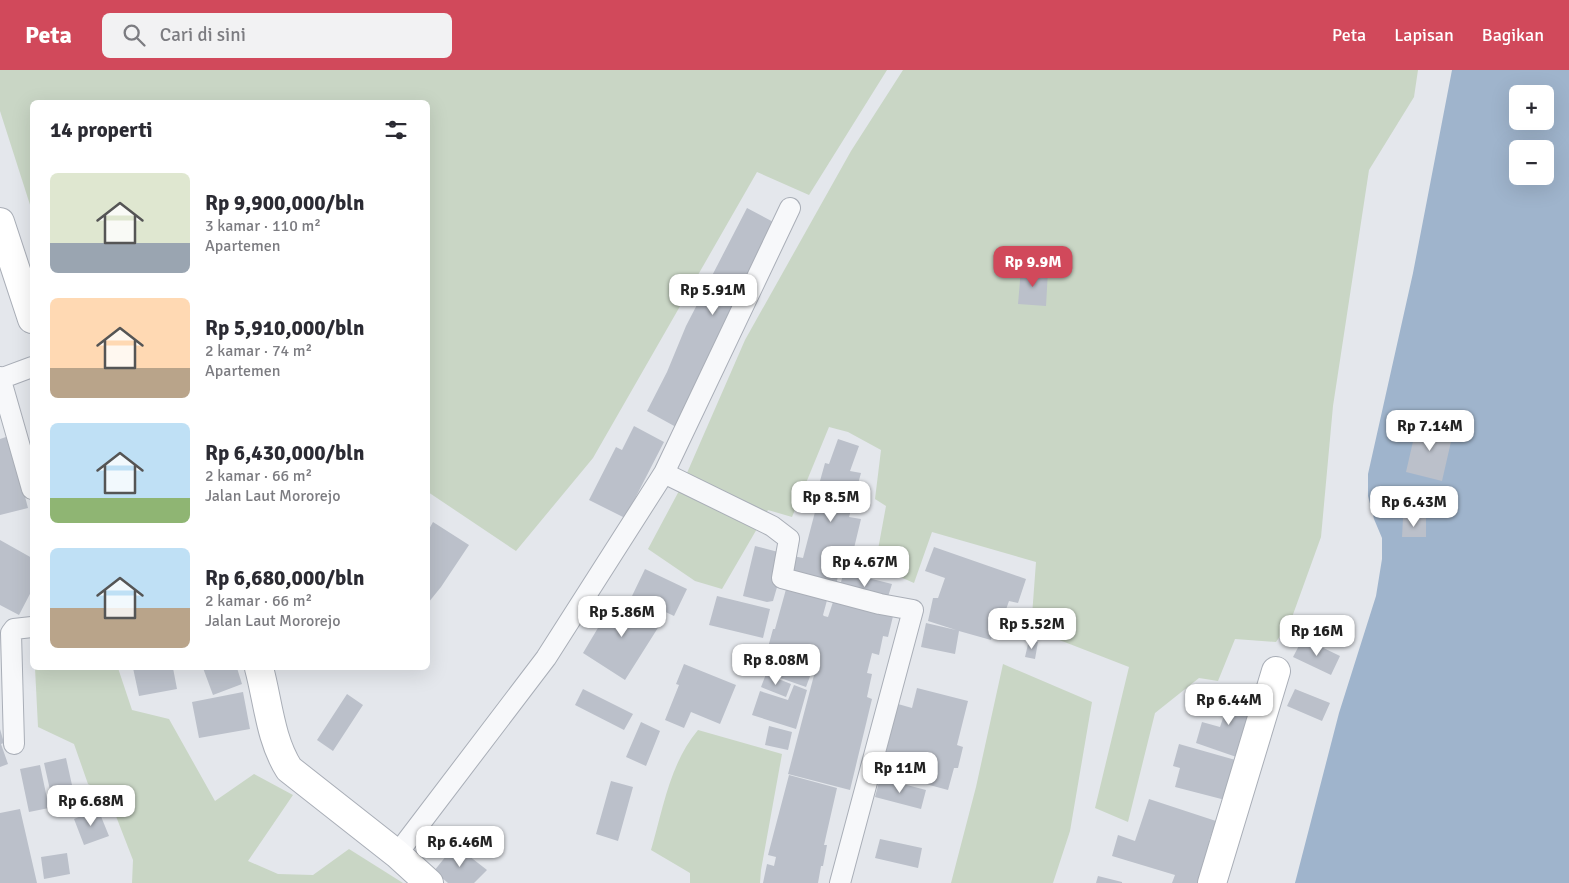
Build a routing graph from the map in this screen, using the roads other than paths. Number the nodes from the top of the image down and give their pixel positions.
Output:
1 (790, 208) dead end
2 (0, 222) edge
3 (30, 314) edge
4 (30, 368) edge
5 (0, 378) edge
6 (664, 473) junction
7 (30, 482) edge
8 (30, 627) edge
9 (259, 670) edge
10 (1276, 671) dead end
11 (14, 744) dead end
12 (397, 854) junction
13 (429, 883) edge
14 (840, 883) edge
15 (1212, 883) edge

1 - 6 street
2 - 3 street
4 - 5 street
5 - 7 street
6 - 12 street
6 - 14 street
8 - 11 street
9 - 12 street
10 - 15 street
12 - 13 street

